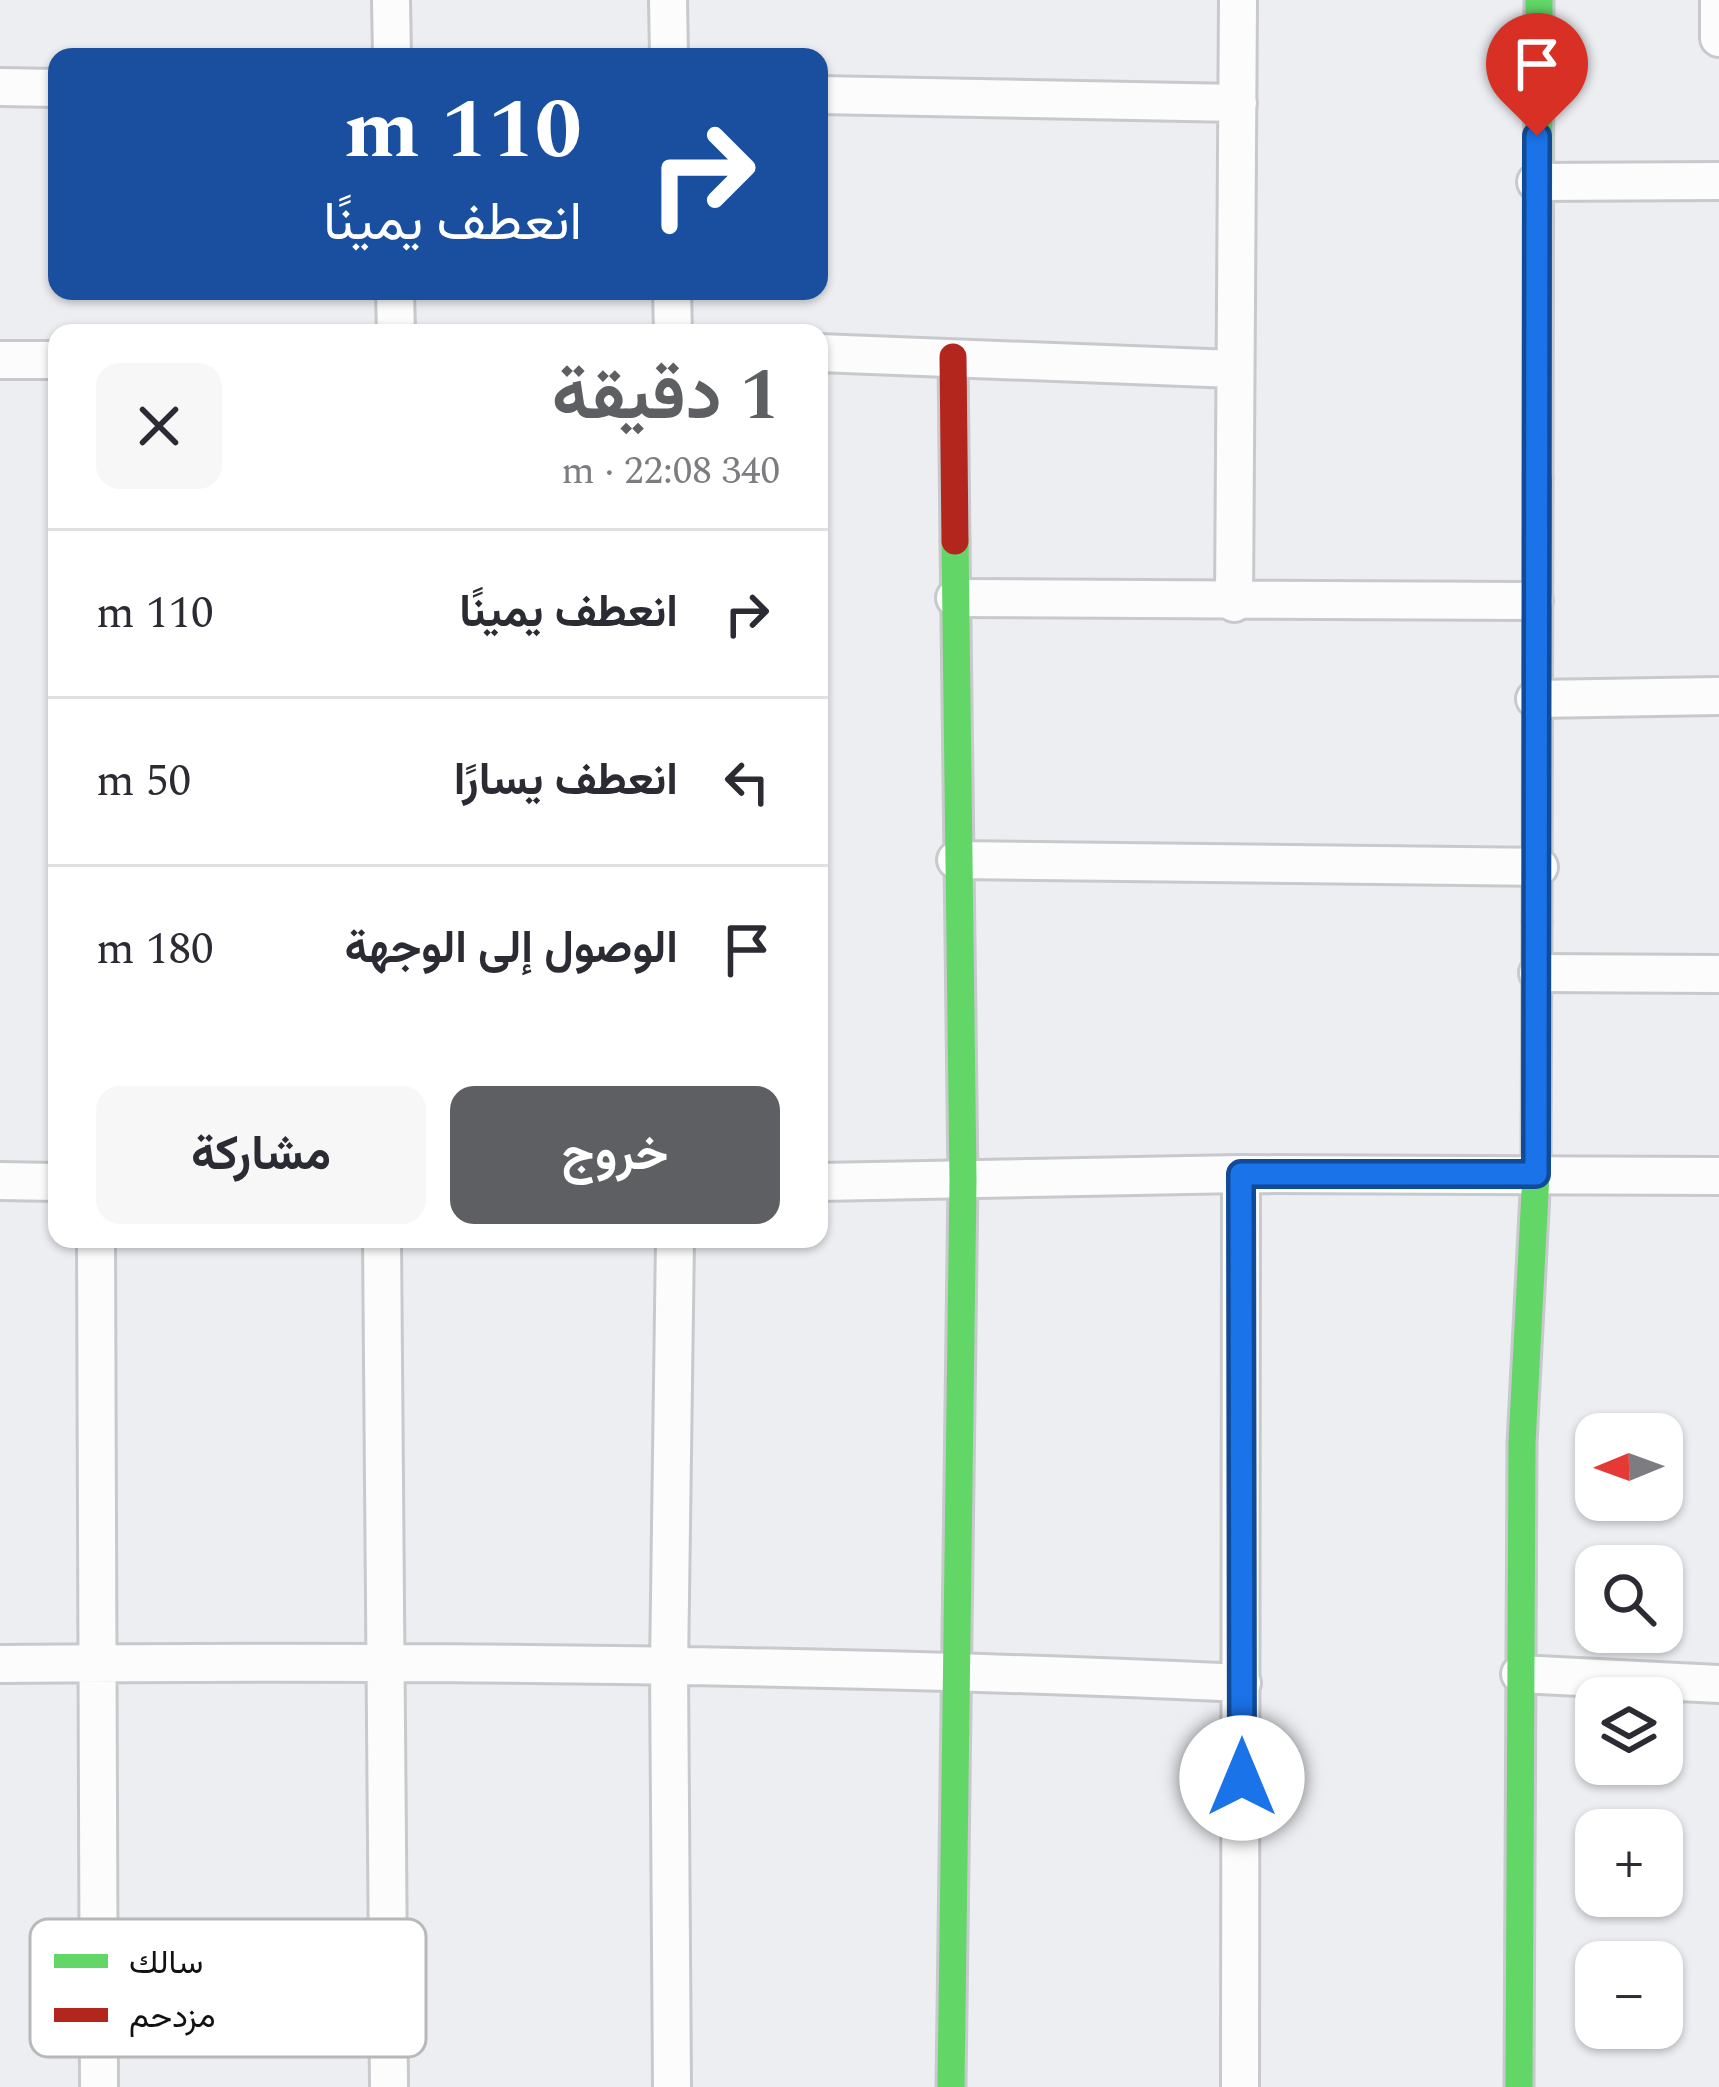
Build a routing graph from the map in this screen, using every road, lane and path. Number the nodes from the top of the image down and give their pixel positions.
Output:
1 (391, 0) edge
2 (668, 0) edge
3 (1238, 0) edge
4 (1539, 0) edge
5 (1719, 0) edge
6 (1719, 38) edge
7 (392, 48) edge
8 (669, 48) edge
9 (0, 87) edge
10 (48, 88) edge
11 (828, 94) edge
12 (1238, 103) junction
13 (1719, 181) edge
14 (1536, 182) junction
15 (828, 353) edge
16 (952, 357) junction
17 (0, 360) edge
18 (48, 360) edge
19 (1234, 369) junction
20 (955, 598) junction
21 (1534, 601) junction
22 (1234, 603) junction
23 (1719, 696) edge
24 (1535, 699) junction
25 (956, 860) junction
26 (1539, 867) junction
27 (1538, 973) junction
28 (1719, 974) edge
29 (1241, 1174) junction
30 (1536, 1174) junction
31 (1719, 1176) edge
32 (0, 1180) edge
33 (963, 1180) junction
34 (48, 1182) edge
35 (828, 1182) edge
36 (96, 1248) edge
37 (382, 1248) edge
38 (675, 1248) edge
39 (382, 1661) junction
40 (97, 1663) junction
41 (0, 1664) edge
42 (669, 1669) junction
43 (955, 1670) junction
44 (1520, 1674) junction
45 (1242, 1684) junction
46 (1719, 1684) edge
47 (98, 1919) edge
48 (386, 1919) edge
49 (98, 2057) edge
50 (389, 2057) edge
51 (98, 2087) edge
52 (389, 2087) edge
53 (672, 2087) edge
54 (952, 2087) edge
55 (1240, 2087) edge
56 (1519, 2087) edge

1 - 7 street
2 - 8 street
3 - 12 street
4 - 14 street
5 - 6 street
9 - 10 street
11 - 12 street
12 - 19 street
13 - 14 street
14 - 21 street
15 - 16 street
16 - 19 street
16 - 20 street
17 - 18 street
19 - 22 street
20 - 22 street
20 - 25 street
21 - 22 street
21 - 24 street
23 - 24 street
24 - 26 street
25 - 26 street
25 - 33 street
26 - 27 street
27 - 28 street
27 - 30 street
29 - 30 street
29 - 33 street
29 - 45 street
30 - 31 street
30 - 44 street
32 - 34 street
33 - 35 street
33 - 43 street
36 - 40 street
37 - 39 street
38 - 42 street
39 - 40 street
39 - 42 street
39 - 48 street
40 - 41 street
40 - 47 street
42 - 43 street
42 - 53 street
43 - 45 street
43 - 54 street
44 - 46 street
44 - 56 street
45 - 55 street
49 - 51 street
50 - 52 street

